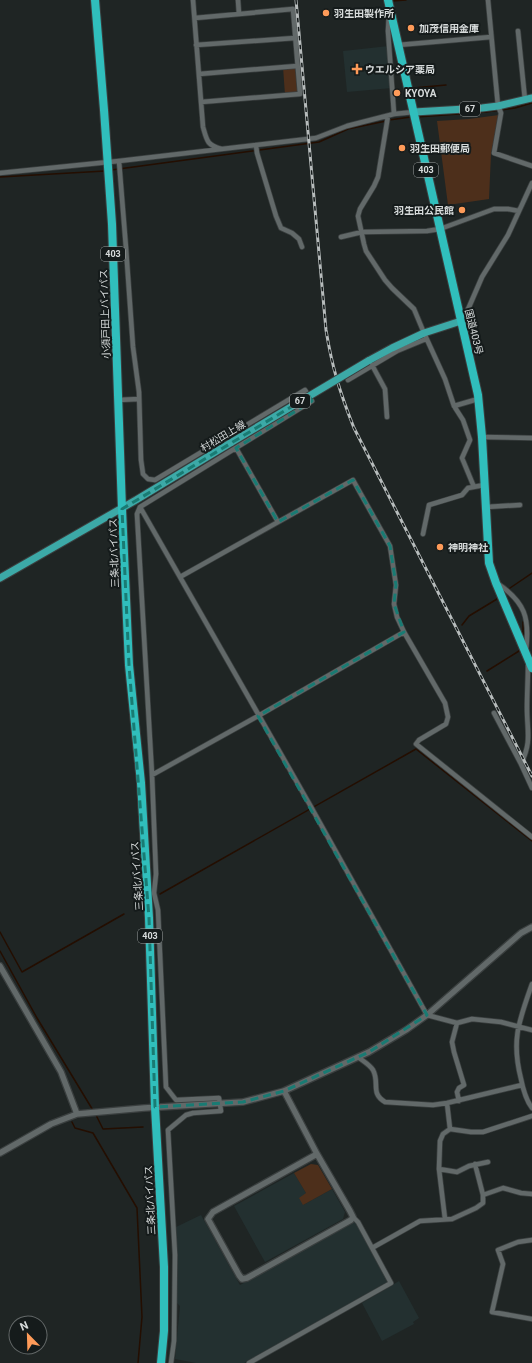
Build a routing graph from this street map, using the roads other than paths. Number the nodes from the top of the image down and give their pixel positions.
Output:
1 (95, 0) edge
2 (193, 0) edge
3 (238, 0) edge
4 (388, 0) edge
5 (488, 0) edge
6 (389, 9) junction
7 (238, 14) junction
8 (195, 18) junction
9 (518, 31) dead end
10 (491, 37) junction
11 (295, 38) junction
12 (196, 45) junction
13 (398, 45) junction
14 (297, 66) junction
15 (199, 74) junction
16 (528, 99) edge
17 (201, 102) junction
18 (499, 110) junction
19 (414, 112) junction
20 (394, 114) junction
21 (388, 116) junction
22 (256, 146) junction
23 (223, 150) junction
24 (119, 161) junction
25 (107, 162) junction
26 (532, 166) edge
27 (0, 173) edge
28 (532, 183) edge
29 (518, 211) junction
30 (440, 229) junction
31 (362, 232) junction
32 (341, 237) dead end
33 (302, 247) dead end
34 (461, 321) junction
35 (425, 336) junction
36 (370, 363) junction
37 (348, 380) dead end
38 (139, 399) junction
39 (478, 399) junction
40 (118, 400) junction
41 (454, 406) junction
42 (387, 417) dead end
43 (482, 437) junction
44 (532, 438) edge
45 (234, 445) junction
46 (484, 485) junction
47 (474, 487) junction
48 (520, 505) dead end
49 (140, 507) junction
50 (486, 507) junction
51 (122, 509) junction
52 (278, 522) junction
53 (424, 534) dead end
54 (180, 577) junction
55 (0, 578) edge
56 (496, 583) junction
57 (404, 632) junction
58 (529, 661) edge
59 (494, 713) dead end
60 (258, 716) junction
61 (521, 764) junction
62 (152, 775) junction
63 (532, 788) edge
64 (532, 837) edge
65 (532, 927) edge
66 (0, 966) edge
67 (532, 984) edge
68 (427, 1016) junction
69 (457, 1023) junction
70 (518, 1026) junction
71 (532, 1030) edge
72 (358, 1057) junction
73 (522, 1085) junction
74 (284, 1091) junction
75 (459, 1100) junction
76 (447, 1103) junction
77 (220, 1104) junction
78 (155, 1107) junction
79 (532, 1108) edge
80 (77, 1114) junction
81 (532, 1116) edge
82 (450, 1129) junction
83 (0, 1153) edge
84 (317, 1154) junction
85 (488, 1162) dead end
86 (475, 1164) junction
87 (439, 1169) junction
88 (532, 1194) edge
89 (483, 1195) junction
90 (353, 1217) junction
91 (445, 1219) junction
92 (532, 1240) edge
93 (372, 1248) junction
94 (532, 1319) edge
95 (162, 1362) edge
96 (172, 1363) edge
97 (249, 1363) edge

1 - 25 highway, 小須戸田上バイパス / 403
2 - 8 street
3 - 7 street
4 - 6 highway, 国道403号 / 403
5 - 10 street
6 - 13 highway, 国道403号 / 403
6 - 20 street
7 - 8 street
7 - 11 street
8 - 12 street
9 - 16 street
10 - 13 street
10 - 18 street
11 - 12 street
11 - 14 street
12 - 15 street
13 - 19 highway, 国道403号 / 403
14 - 15 street
14 - 17 street
15 - 17 street
16 - 18 main road, 67
17 - 23 street
18 - 19 main road, 67
18 - 26 street
19 - 20 street
19 - 30 highway, 国道403号 / 403
20 - 21 street
21 - 22 street
21 - 31 street
22 - 23 street
22 - 33 street
23 - 24 street
24 - 25 street
24 - 38 street
25 - 27 street
25 - 40 highway, 小須戸田上バイパス / 403
28 - 29 street
29 - 30 street
29 - 34 street
30 - 31 street
30 - 34 highway, 国道403号 / 403
31 - 32 street
31 - 35 street
34 - 35 main road, 村松田上線 / 67
34 - 39 highway, 国道403号 / 403
35 - 36 main road, 村松田上線 / 67
35 - 41 street
36 - 37 street
36 - 42 street
36 - 45 main road, 村松田上線 / 67, bridge
38 - 40 street
38 - 45 street
39 - 41 street
39 - 43 highway, 国道403号 / 403
40 - 51 highway, 小須戸田上バイパス / 403
41 - 47 street
43 - 44 street
43 - 46 highway, 国道403号 / 403
45 - 49 street
45 - 51 main road, 村松田上線 / 67
45 - 52 street
46 - 47 street
46 - 50 highway, 国道403号 / 403
47 - 53 street
48 - 50 street
49 - 54 street
49 - 62 street
50 - 56 highway, 国道403号 / 403
51 - 55 main road, 村松田上線 / 67
51 - 78 highway, 三条北バイパス / 403
52 - 54 street
52 - 57 street
54 - 60 street
56 - 58 highway, 国道403号 / 403
56 - 58 street
57 - 60 street
57 - 64 street
58 - 61 street
59 - 61 street
60 - 62 street
60 - 68 street
61 - 63 street
62 - 77 street
65 - 68 street
66 - 80 street
67 - 70 street
68 - 69 street
68 - 72 street
69 - 70 street
69 - 75 street
70 - 71 street
70 - 73 street
72 - 74 street
72 - 76 street
73 - 75 street
73 - 79 street
74 - 77 street
74 - 84 street
75 - 76 street
76 - 82 street
77 - 78 street
77 - 96 street
78 - 80 street
78 - 95 highway, 三条北バイパス / 403
80 - 83 street
81 - 82 street
82 - 87 street
84 - 90 street
84 - 90 street
85 - 86 street
86 - 87 street
86 - 89 street
87 - 91 street
88 - 89 street
89 - 91 street
90 - 93 street
91 - 93 street
92 - 94 street
93 - 97 street
95 - 96 street

